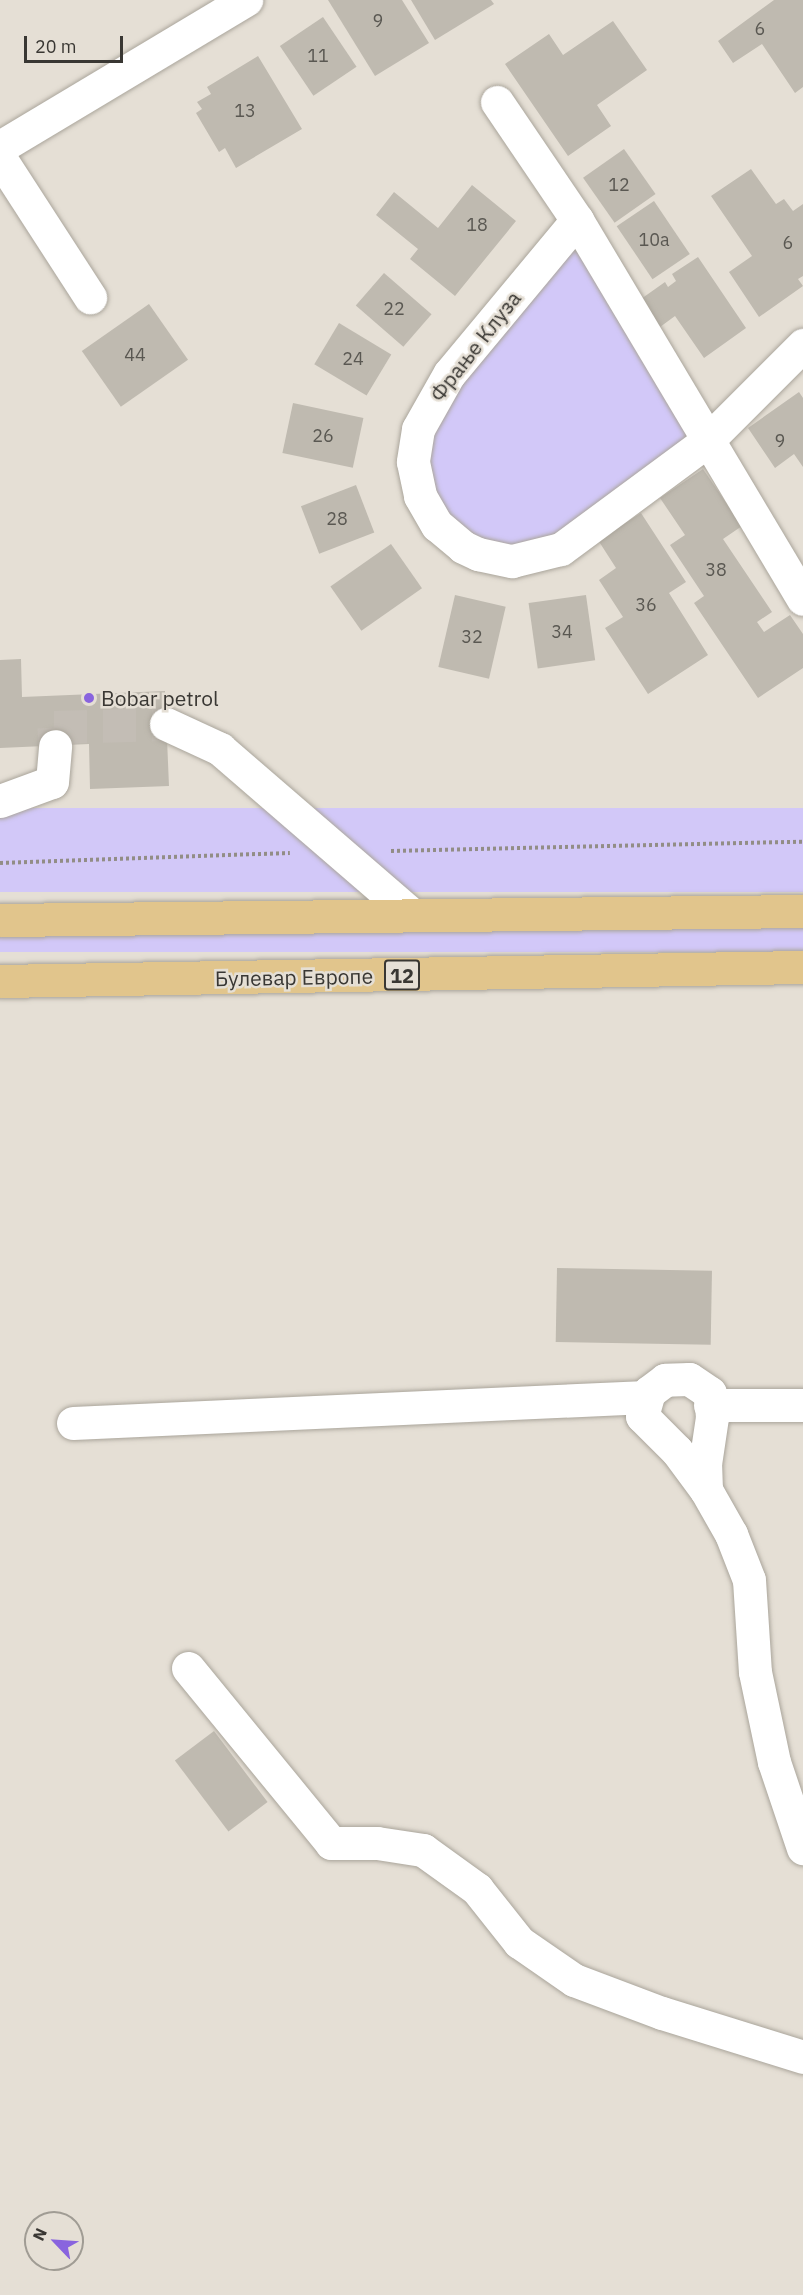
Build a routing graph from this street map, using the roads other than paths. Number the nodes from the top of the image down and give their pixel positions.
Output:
1 (246, 0) edge
2 (497, 102) dead end
3 (0, 147) edge
4 (0, 158) edge
5 (577, 220) junction
6 (90, 297) dead end
7 (803, 345) edge
8 (707, 441) junction
9 (803, 599) edge
10 (166, 724) tunnel mouth
11 (55, 746) tunnel mouth
12 (0, 801) edge
13 (803, 911) edge
14 (411, 914) junction
15 (0, 920) edge
16 (803, 967) edge
17 (0, 981) edge
18 (646, 1397) junction
19 (710, 1405) junction
20 (803, 1405) edge
21 (73, 1423) dead end
22 (706, 1490) junction
23 (188, 1668) dead end
24 (803, 1848) edge
25 (803, 2057) edge

1 - 3 street
2 - 5 street
4 - 6 street
5 - 8 street
5 - 8 street, Фрање Клуза
7 - 8 street, Фрање Клуза
8 - 9 street
10 - 14 street
11 - 12 street
13 - 14 main road
14 - 15 main road
16 - 17 main road, Булевар Европе / 12
18 - 19 street
18 - 21 street
18 - 22 street
19 - 20 street
19 - 22 street
22 - 24 street
23 - 25 street

